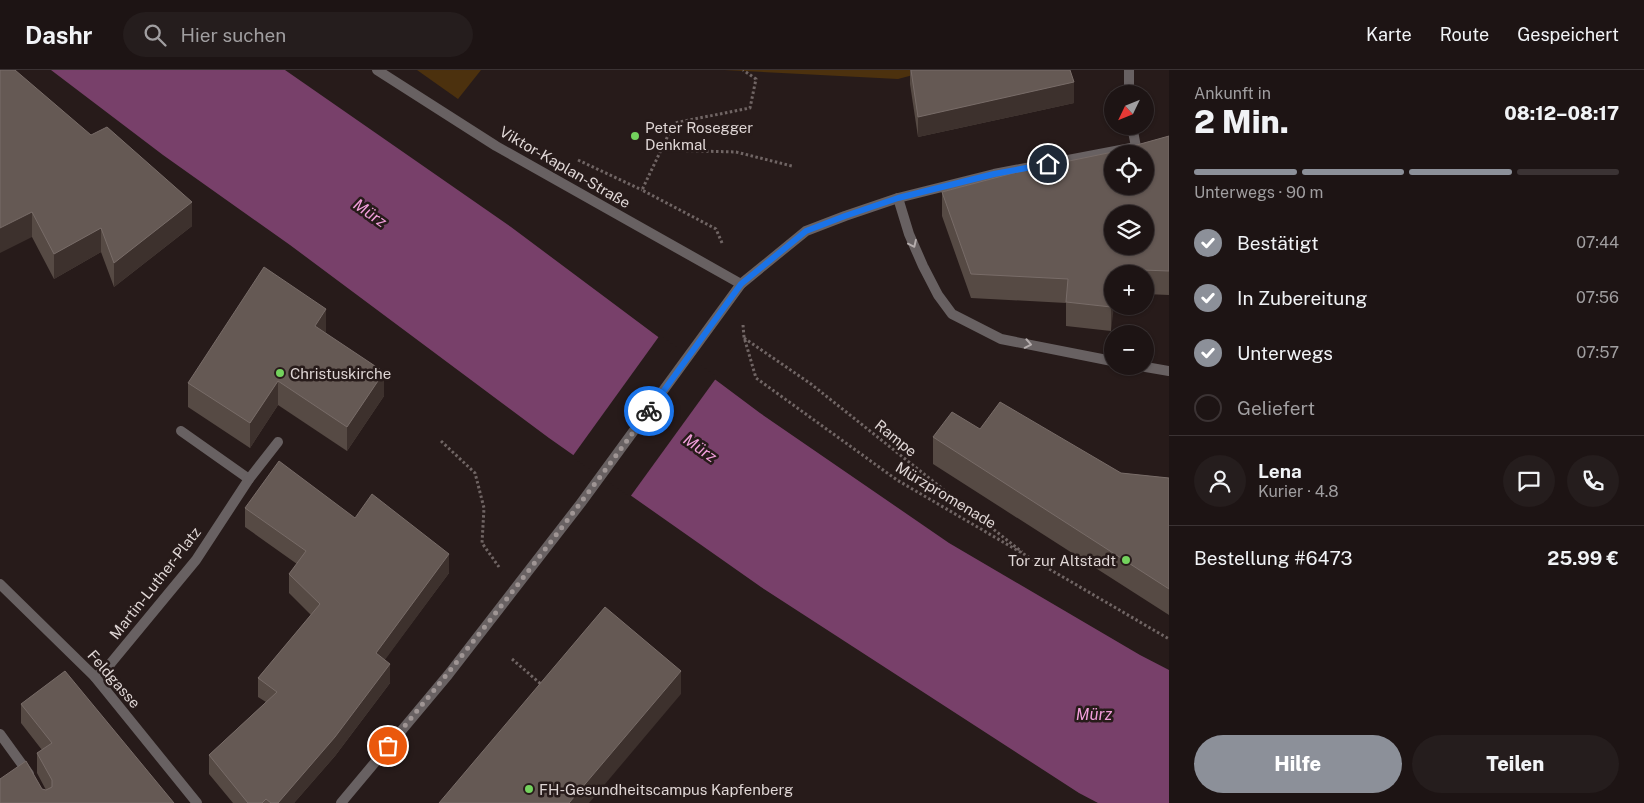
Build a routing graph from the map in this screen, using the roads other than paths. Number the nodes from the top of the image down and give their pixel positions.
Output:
1 (377, 70) edge
2 (1129, 70) edge
3 (1129, 85) edge
4 (1136, 135) edge
5 (898, 198) junction
6 (741, 284) junction
7 (1104, 359) edge
8 (1154, 368) edge
9 (1169, 371) edge
10 (181, 431) dead end
11 (278, 442) dead end
12 (249, 479) junction
13 (2, 591) edge
14 (95, 677) junction
15 (0, 734) edge
16 (34, 780) edge
17 (197, 803) edge
18 (341, 803) edge

1 - 6 street, Viktor-Kaplan-Straße
2 - 3 street
4 - 5 street
5 - 6 street
5 -> 7 street
6 - 18 street
8 - 9 street
10 - 12 street
11 - 12 street, Martin-Luther-Platz
12 - 14 street, Martin-Luther-Platz
13 - 14 street, Feldgasse
14 - 17 street, Feldgasse
15 - 16 street

